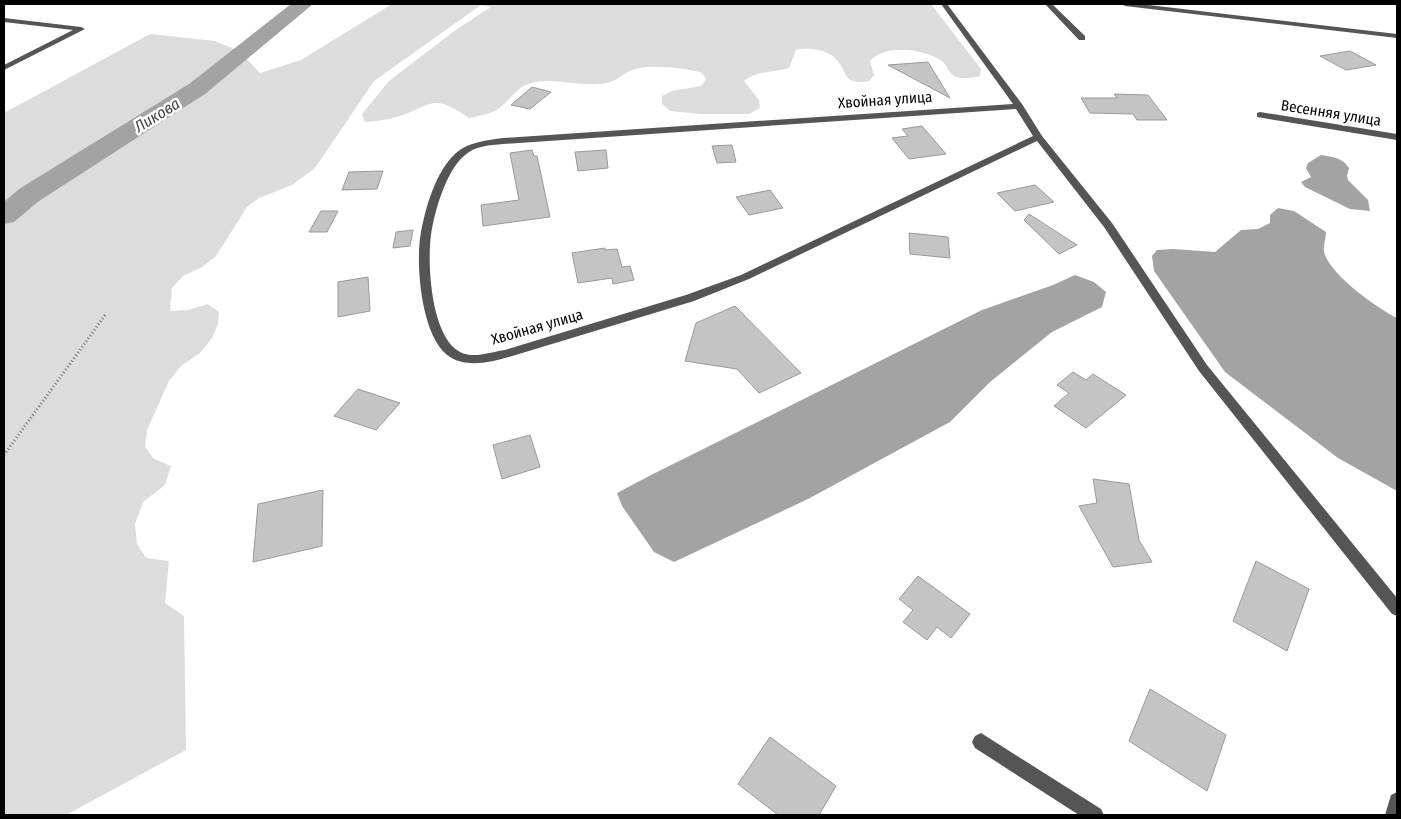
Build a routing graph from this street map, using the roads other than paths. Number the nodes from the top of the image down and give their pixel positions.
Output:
1 (944, 4) edge
2 (1048, 4) edge
3 (1125, 4) edge
4 (4, 20) edge
5 (1397, 36) edge
6 (1082, 38) dead end
7 (4, 68) edge
8 (1019, 106) junction
9 (1260, 116) dead end
10 (1038, 137) junction
11 (1397, 137) edge
12 (1397, 609) edge
13 (982, 742) dead end
14 (1397, 801) edge
15 (1095, 815) edge
16 (1394, 815) edge

1 - 8 street
2 - 6 street
3 - 5 street
4 - 7 street
8 - 10 street
8 - 10 street, Хвойная улица
9 - 11 street, Весенняя улица
10 - 12 street
13 - 15 street
14 - 16 street

